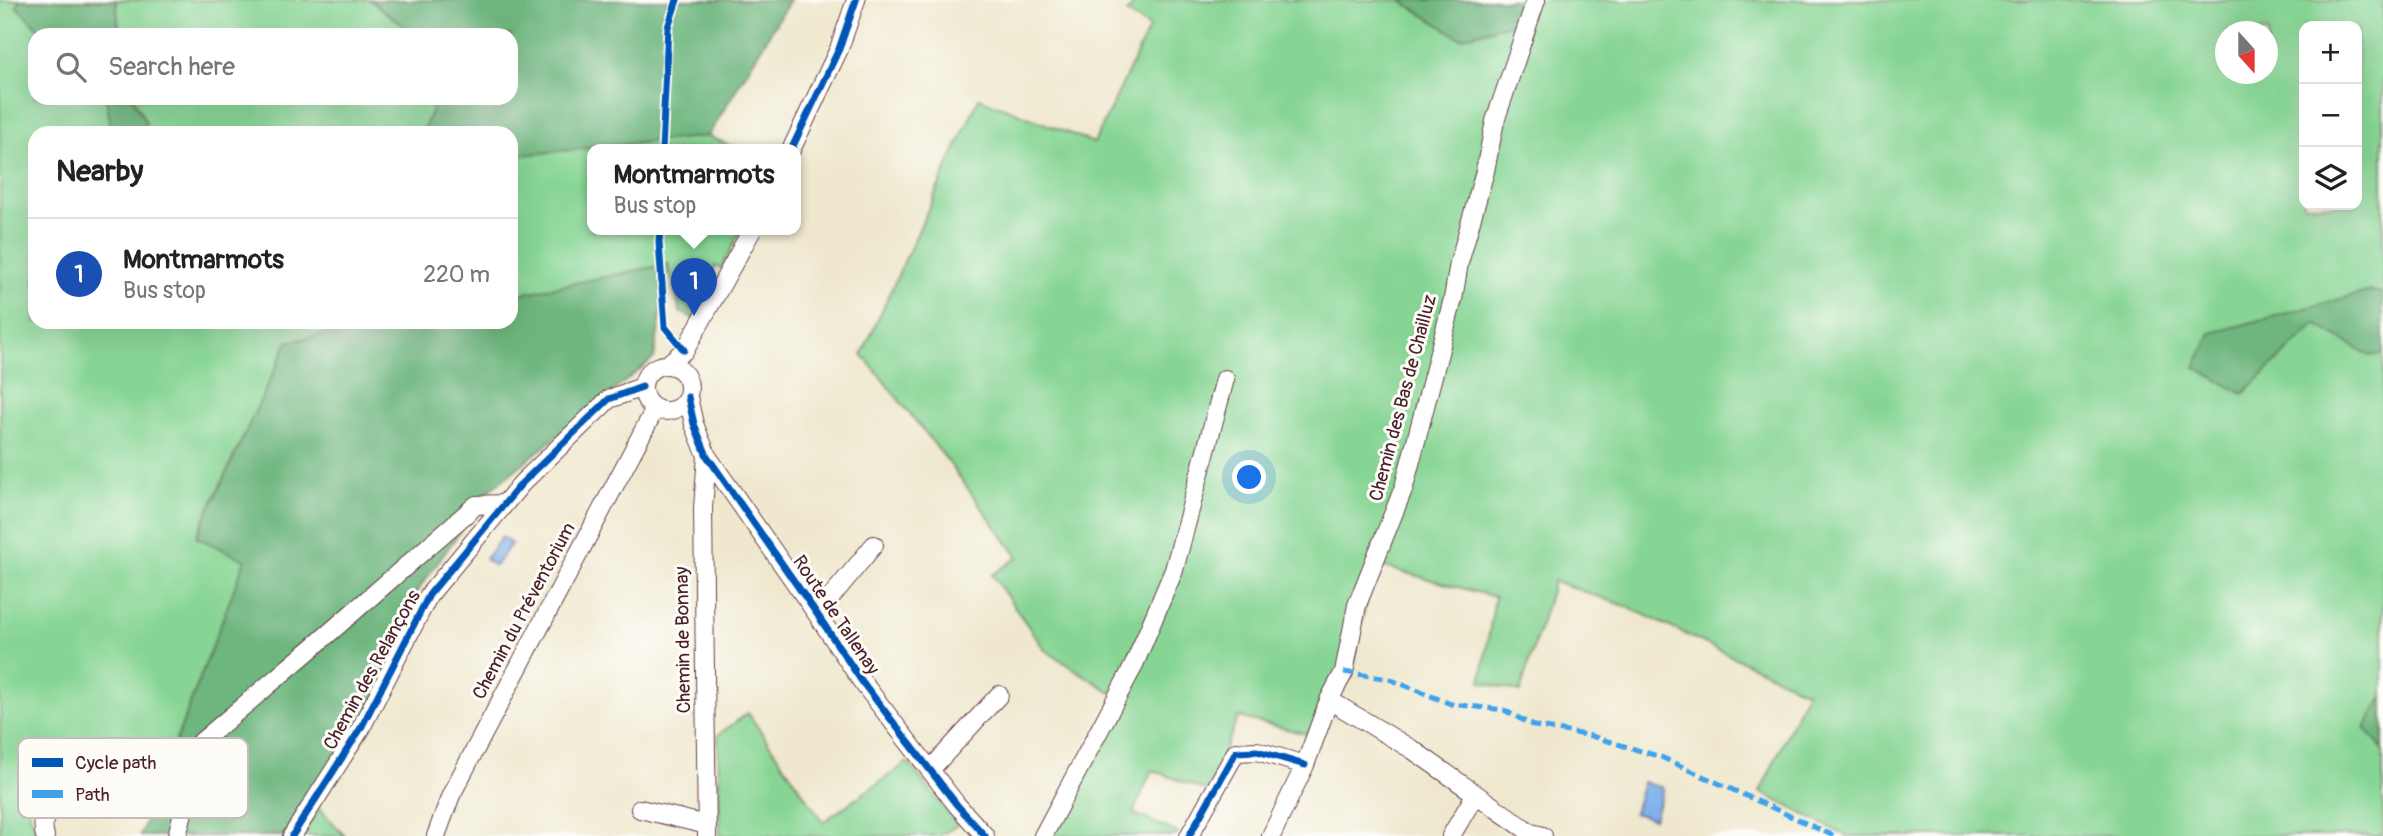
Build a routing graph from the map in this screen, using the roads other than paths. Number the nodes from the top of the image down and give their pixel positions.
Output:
1 (856, 0) edge
2 (1536, 0) edge
3 (793, 144) edge
4 (749, 235) edge
5 (675, 368) junction
6 (1225, 379) dead end
7 (642, 387) junction
8 (688, 397) junction
9 (655, 409) junction
10 (675, 410) junction
11 (694, 424) junction
12 (707, 456) junction
13 (502, 504) junction
14 (874, 545) dead end
15 (817, 614) junction
16 (999, 695) dead end
17 (1329, 700) junction
18 (206, 738) edge
19 (1306, 765) junction
20 (930, 770) junction
21 (1475, 795) junction
22 (640, 809) dead end
23 (45, 818) edge
24 (182, 818) edge
25 (707, 830) edge
26 (45, 836) edge
27 (177, 836) edge
28 (292, 836) edge
29 (436, 836) edge
30 (985, 836) edge
31 (1043, 836) edge
32 (1189, 836) edge
33 (1271, 836) edge
34 (1451, 836) edge
35 (1544, 836) edge

1 - 3 street
2 - 17 street, Chemin des Bas de Chailluz
4 - 5 street
5 - 7 street
5 - 8 street
6 - 31 street
7 - 9 street
7 - 13 street, Chemin des Relançons
8 - 10 street
8 - 11 street, Route de Tallenay
9 - 10 street
9 - 29 street, Chemin du Préventorium
10 - 11 street
11 - 12 street, Route de Tallenay
12 - 15 street, Route de Tallenay
12 - 25 street, Chemin de Bonnay
13 - 18 street
13 - 28 street, Chemin des Relançons
14 - 15 street
15 - 20 street, Route de Tallenay
16 - 20 street
17 - 19 street, Chemin des Bas de Chailluz
17 - 21 street
19 - 32 street
19 - 33 street, Chemin des Bas de Chailluz
20 - 30 street, Route de Tallenay
21 - 34 street
21 - 35 street
22 - 25 street, Chemin de Bonnay
23 - 26 street
24 - 27 street

